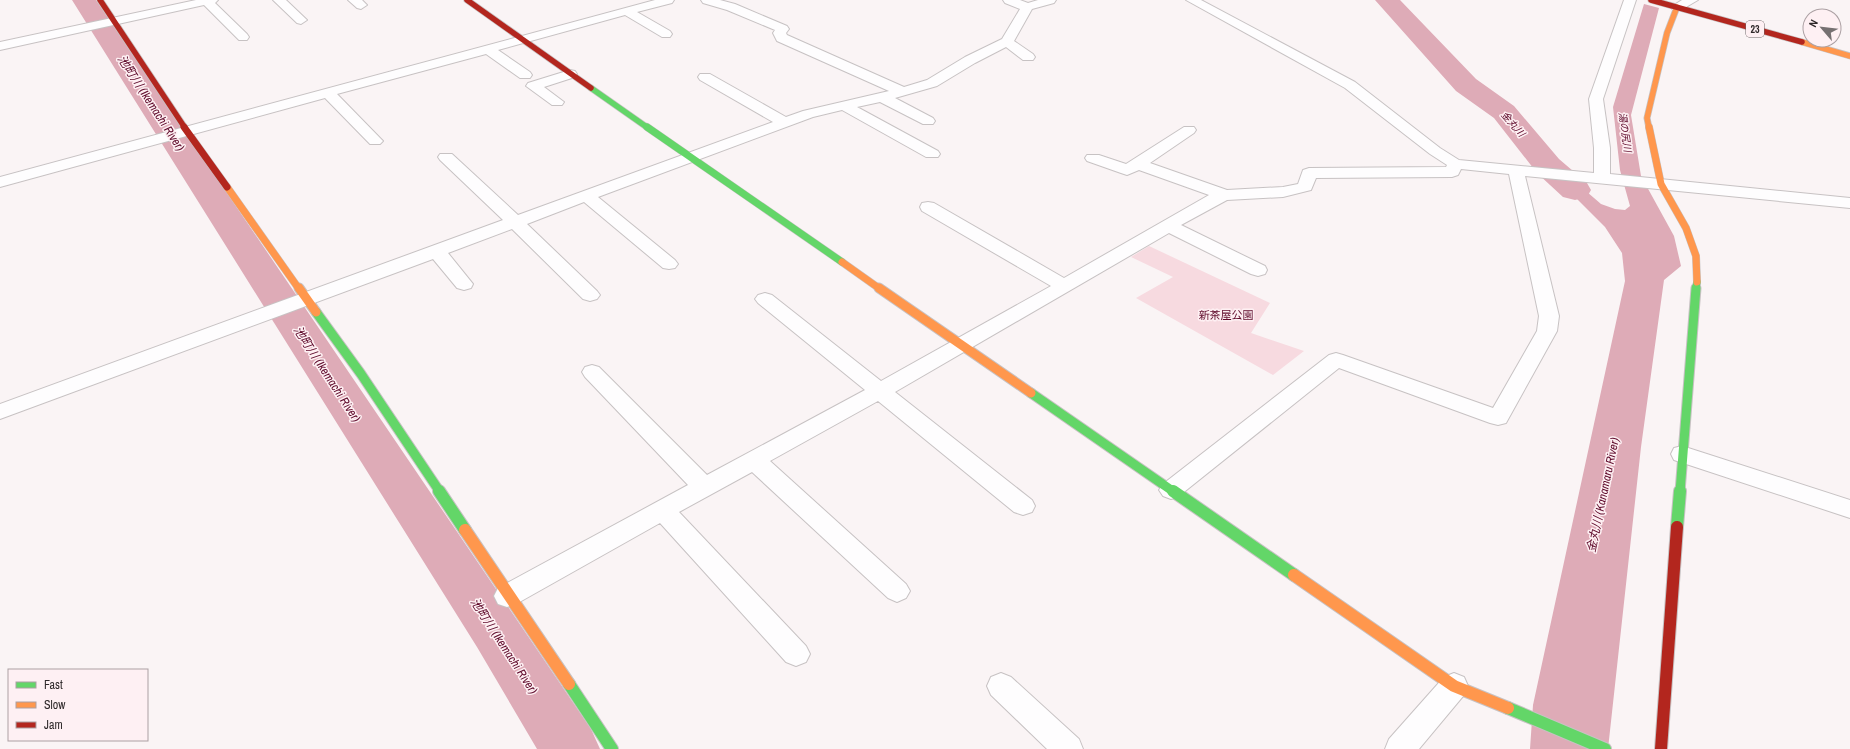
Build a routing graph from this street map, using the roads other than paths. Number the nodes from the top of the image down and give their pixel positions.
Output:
1 (100, 0) edge
2 (280, 0) edge
3 (467, 0) edge
4 (668, 0) edge
5 (707, 0) edge
6 (1009, 0) edge
7 (1050, 0) edge
8 (1192, 0) edge
9 (1630, 0) edge
10 (1651, 0) edge
11 (1692, 0) edge
12 (210, 1) edge
13 (749, 3) dead end
14 (1027, 7) junction
15 (1677, 7) junction
16 (736, 9) junction
17 (626, 11) junction
18 (301, 20) dead end
19 (115, 22) junction
20 (666, 34) dead end
21 (243, 37) dead end
22 (522, 40) junction
23 (1007, 42) junction
24 (0, 46) edge
25 (488, 49) junction
26 (1850, 56) edge
27 (1028, 57) dead end
28 (570, 74) junction
29 (525, 75) dead end
30 (705, 77) dead end
31 (328, 92) junction
32 (903, 92) junction
33 (882, 97) junction
34 (557, 102) dead end
35 (845, 106) junction
36 (928, 121) dead end
37 (785, 123) junction
38 (187, 130) junction
39 (1189, 130) dead end
40 (375, 141) dead end
41 (932, 154) dead end
42 (446, 157) dead end
43 (692, 157) junction
44 (1092, 158) dead end
45 (1138, 164) junction
46 (1455, 164) junction
47 (1516, 170) junction
48 (1610, 179) junction
49 (0, 182) edge
50 (1654, 183) junction
51 (1225, 195) junction
52 (587, 196) junction
53 (1850, 203) edge
54 (928, 207) dead end
55 (515, 222) junction
56 (1168, 226) junction
57 (436, 251) junction
58 (669, 264) dead end
59 (1258, 270) dead end
60 (464, 284) dead end
61 (1064, 286) junction
62 (590, 295) dead end
63 (306, 298) junction
64 (765, 299) dead end
65 (963, 345) junction
66 (592, 372) dead end
67 (880, 391) junction
68 (0, 412) edge
69 (1682, 454) junction
70 (754, 460) junction
71 (704, 487) junction
72 (1172, 490) junction
73 (1023, 506) dead end
74 (662, 510) junction
75 (1850, 510) edge
76 (897, 591) dead end
77 (507, 596) junction
78 (796, 654) dead end
79 (1001, 686) dead end
80 (1454, 686) junction
81 (612, 749) edge
82 (1068, 749) edge
83 (1400, 749) edge
84 (1605, 749) edge
85 (1661, 749) edge

1 - 19 street
2 - 18 street
3 - 22 street
4 - 17 street
5 - 16 street
6 - 14 street
7 - 14 street
8 - 46 street
9 - 48 street
10 - 15 street, 23
11 - 15 street
12 - 19 street
12 - 21 street
13 - 16 street
14 - 23 street
15 - 26 street, 23
15 - 50 street
16 - 32 street
17 - 20 street
17 - 22 street
19 - 24 street
19 - 38 street
22 - 25 street
22 - 28 street
23 - 27 street
23 - 32 street
25 - 29 street
25 - 31 street
28 - 34 street
28 - 43 street
30 - 37 street
31 - 38 street
31 - 40 street
32 - 33 street
33 - 35 street
33 - 36 street
35 - 37 street
35 - 41 street
37 - 43 street
38 - 49 street
38 - 63 street
39 - 45 street
42 - 55 street
43 - 52 street
43 - 65 street
44 - 45 street
45 - 51 street
46 - 47 street
46 - 51 street
47 - 48 street
47 - 72 street
48 - 50 street
50 - 53 street
50 - 69 street
51 - 56 street
52 - 55 street
52 - 58 street
54 - 61 street
55 - 57 street
55 - 62 street
56 - 59 street
56 - 61 street
57 - 60 street
57 - 63 street
61 - 65 street
63 - 68 street
63 - 77 street
64 - 67 street
65 - 67 street
65 - 72 street
66 - 71 street
67 - 70 street
67 - 73 street
69 - 75 street
69 - 85 street
70 - 71 street
70 - 76 street
71 - 74 street
72 - 80 street
74 - 77 street
74 - 78 street
77 - 81 street
79 - 82 street
80 - 83 street
80 - 84 street

